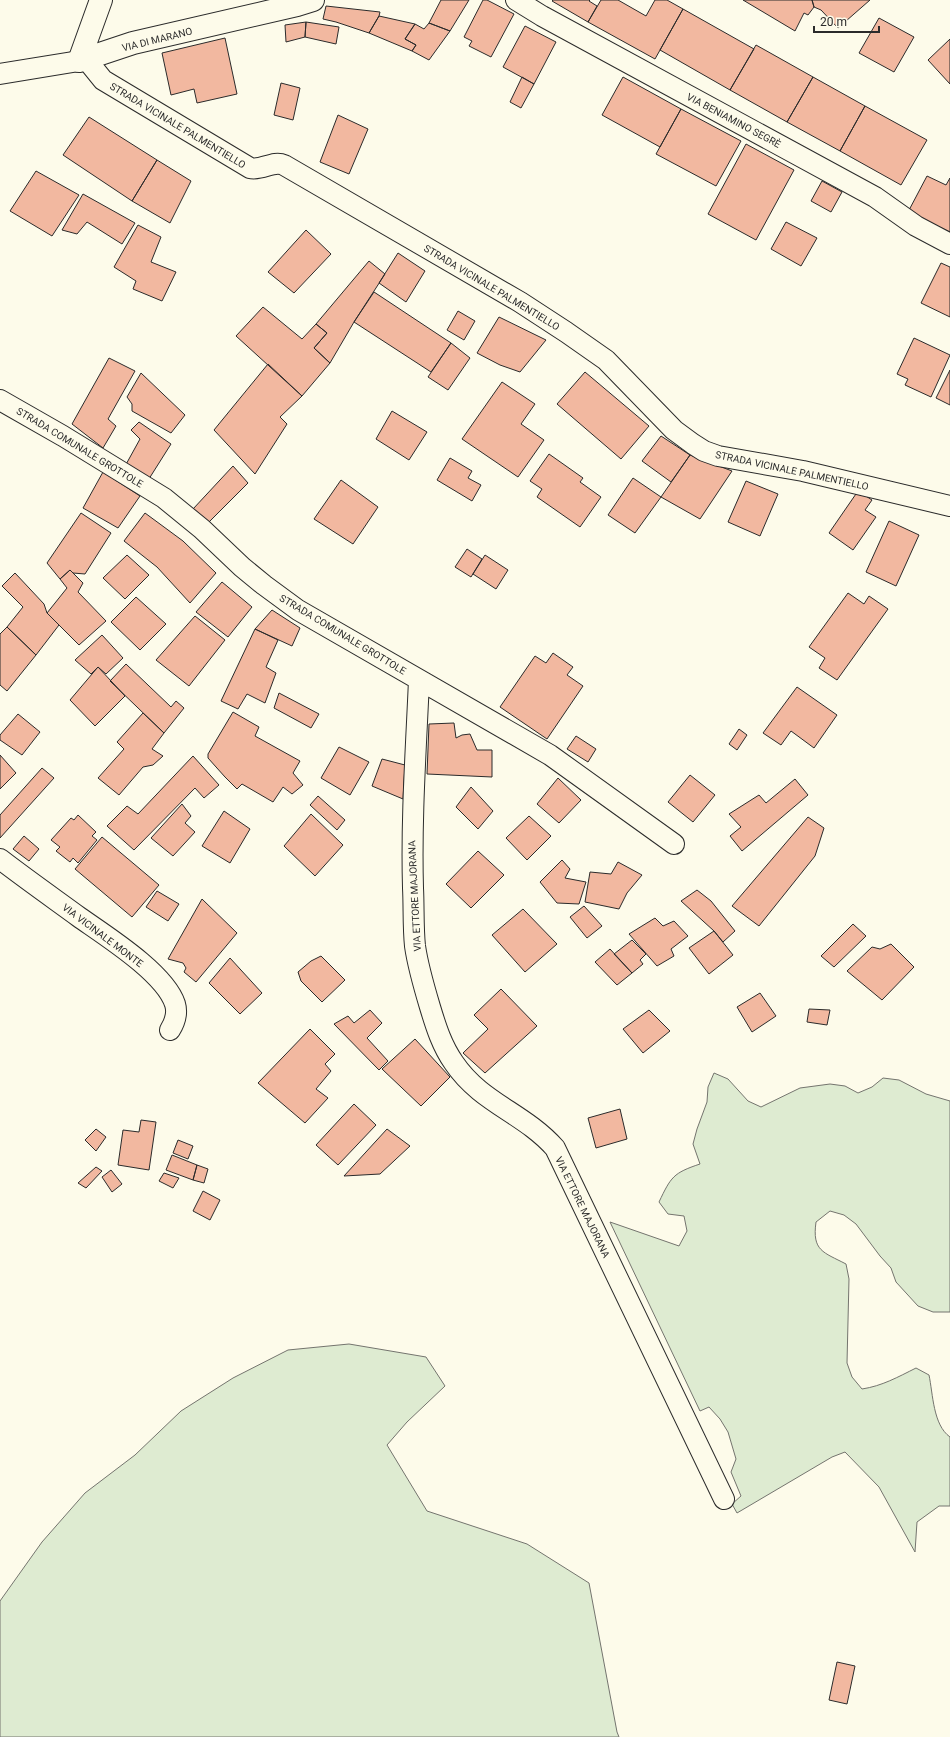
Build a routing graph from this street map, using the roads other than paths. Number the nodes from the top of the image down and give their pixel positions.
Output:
1 (101, 0) edge
2 (313, 0) edge
3 (516, 0) edge
4 (83, 60) junction
5 (0, 74) edge
6 (950, 244) edge
7 (0, 400) edge
8 (950, 506) edge
9 (419, 680) junction
10 (674, 844) dead end
11 (0, 859) edge
12 (170, 1030) dead end
13 (724, 1499) dead end

1 - 4 street
2 - 4 street, VIA DI MARANO
3 - 6 street, VIA BENIAMINO SEGRÈ
4 - 5 street, VIA DI MARANO
4 - 8 street, STRADA VICINALE PALMENTIELLO
7 - 9 street, STRADA COMUNALE GROTTOLE
9 - 10 street, STRADA COMUNALE GROTTOLE
9 - 13 street, VIA ETTORE MAJORANA
11 - 12 street, VIA VICINALE MONTE

